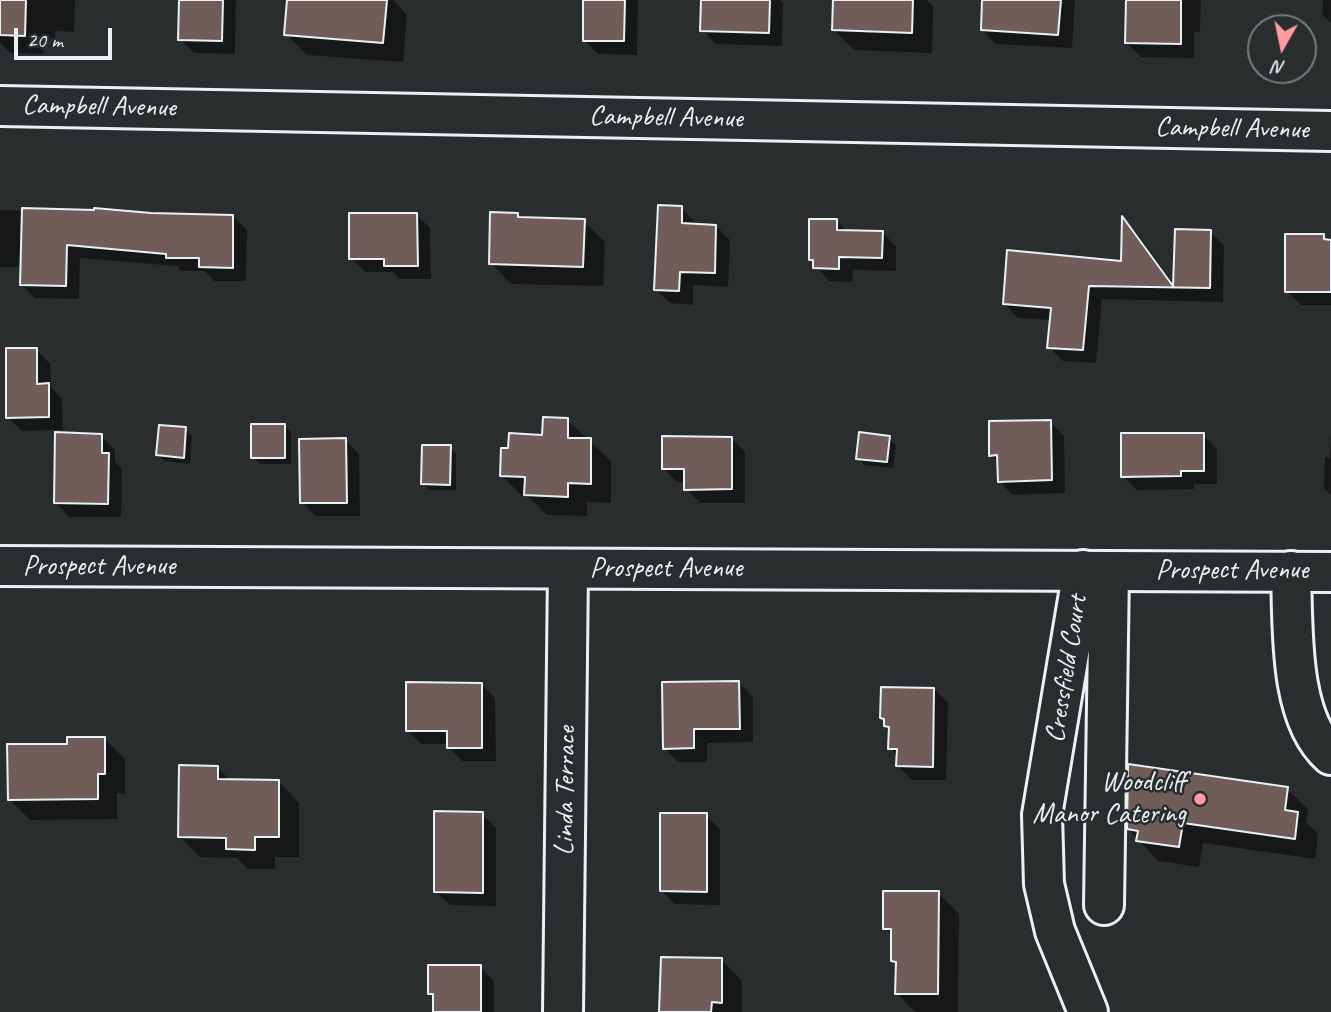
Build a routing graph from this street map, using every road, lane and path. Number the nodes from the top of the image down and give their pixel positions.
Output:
1 (0, 106) edge
2 (1331, 131) edge
3 (0, 566) edge
4 (568, 569) junction
5 (1096, 571) junction
6 (1291, 571) junction
7 (1331, 572) edge
8 (1331, 755) edge
9 (1104, 905) dead end
10 (564, 1012) edge
11 (1088, 1012) edge

1 - 2 street, Campbell Avenue
3 - 4 street, Prospect Avenue
4 - 5 street, Prospect Avenue
4 - 10 street, Linda Terrace
5 - 6 street, Prospect Avenue
5 - 9 street
5 - 11 street, Cressfield Court
6 - 7 street, Prospect Avenue
6 - 8 street

